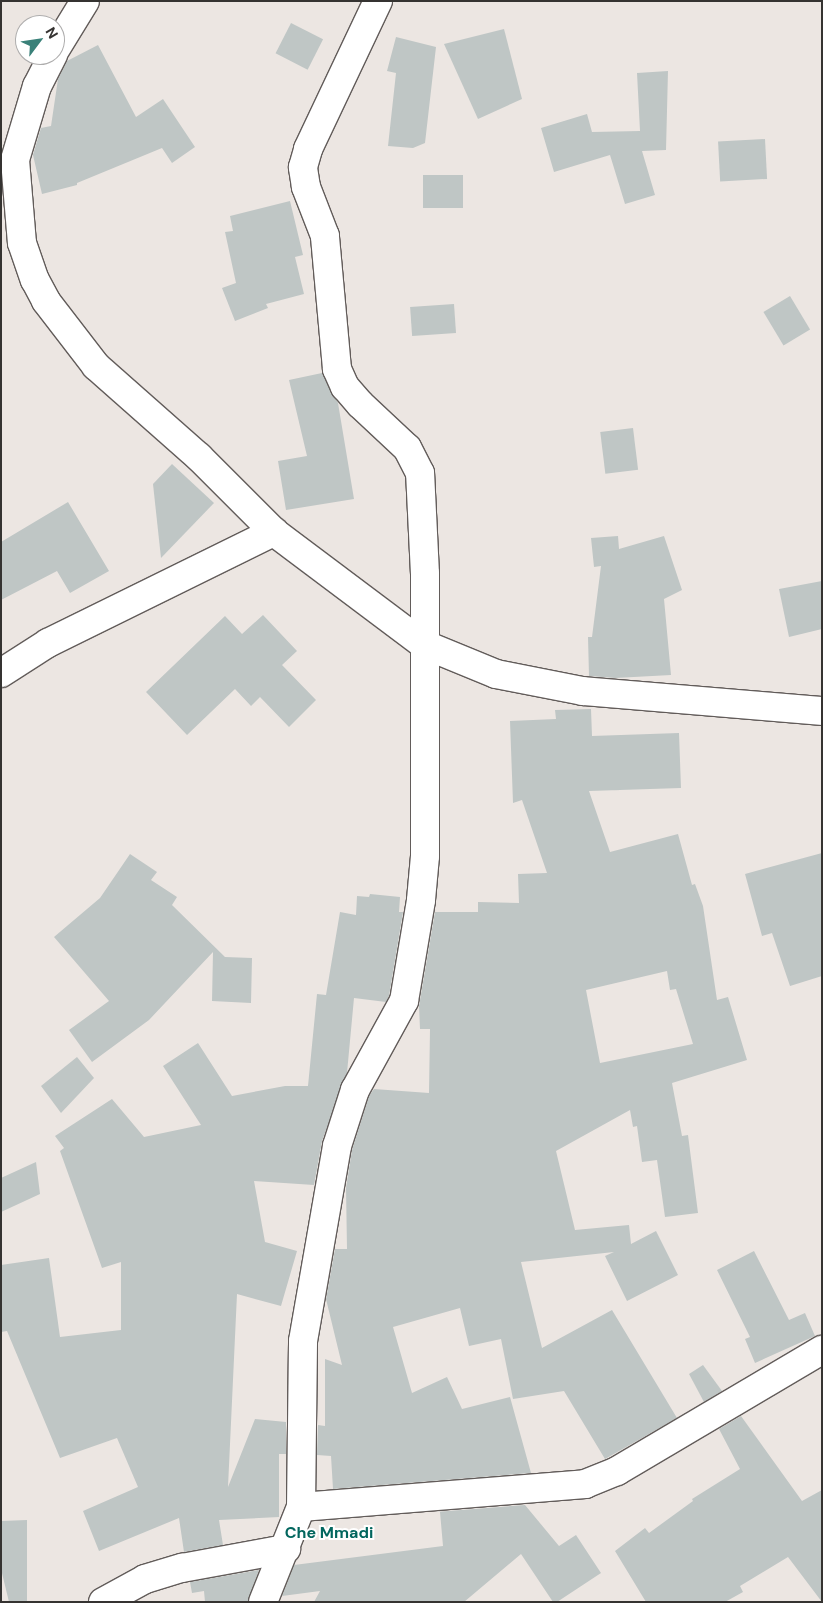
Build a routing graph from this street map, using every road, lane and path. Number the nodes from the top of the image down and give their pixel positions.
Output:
1 (85, 1) edge
2 (378, 1) edge
3 (65, 34) edge
4 (48, 65) edge
5 (8, 153) edge
6 (274, 532) junction
7 (423, 644) junction
8 (1, 673) edge
9 (822, 711) edge
10 (822, 1350) edge
11 (301, 1507) junction
12 (286, 1548) junction
13 (103, 1602) edge
14 (263, 1602) edge

1 - 3 street
2 - 7 street
4 - 5 street
5 - 6 street
6 - 7 street
6 - 8 street
7 - 9 street
7 - 11 street
10 - 11 street
11 - 12 street
12 - 13 street
12 - 14 street

